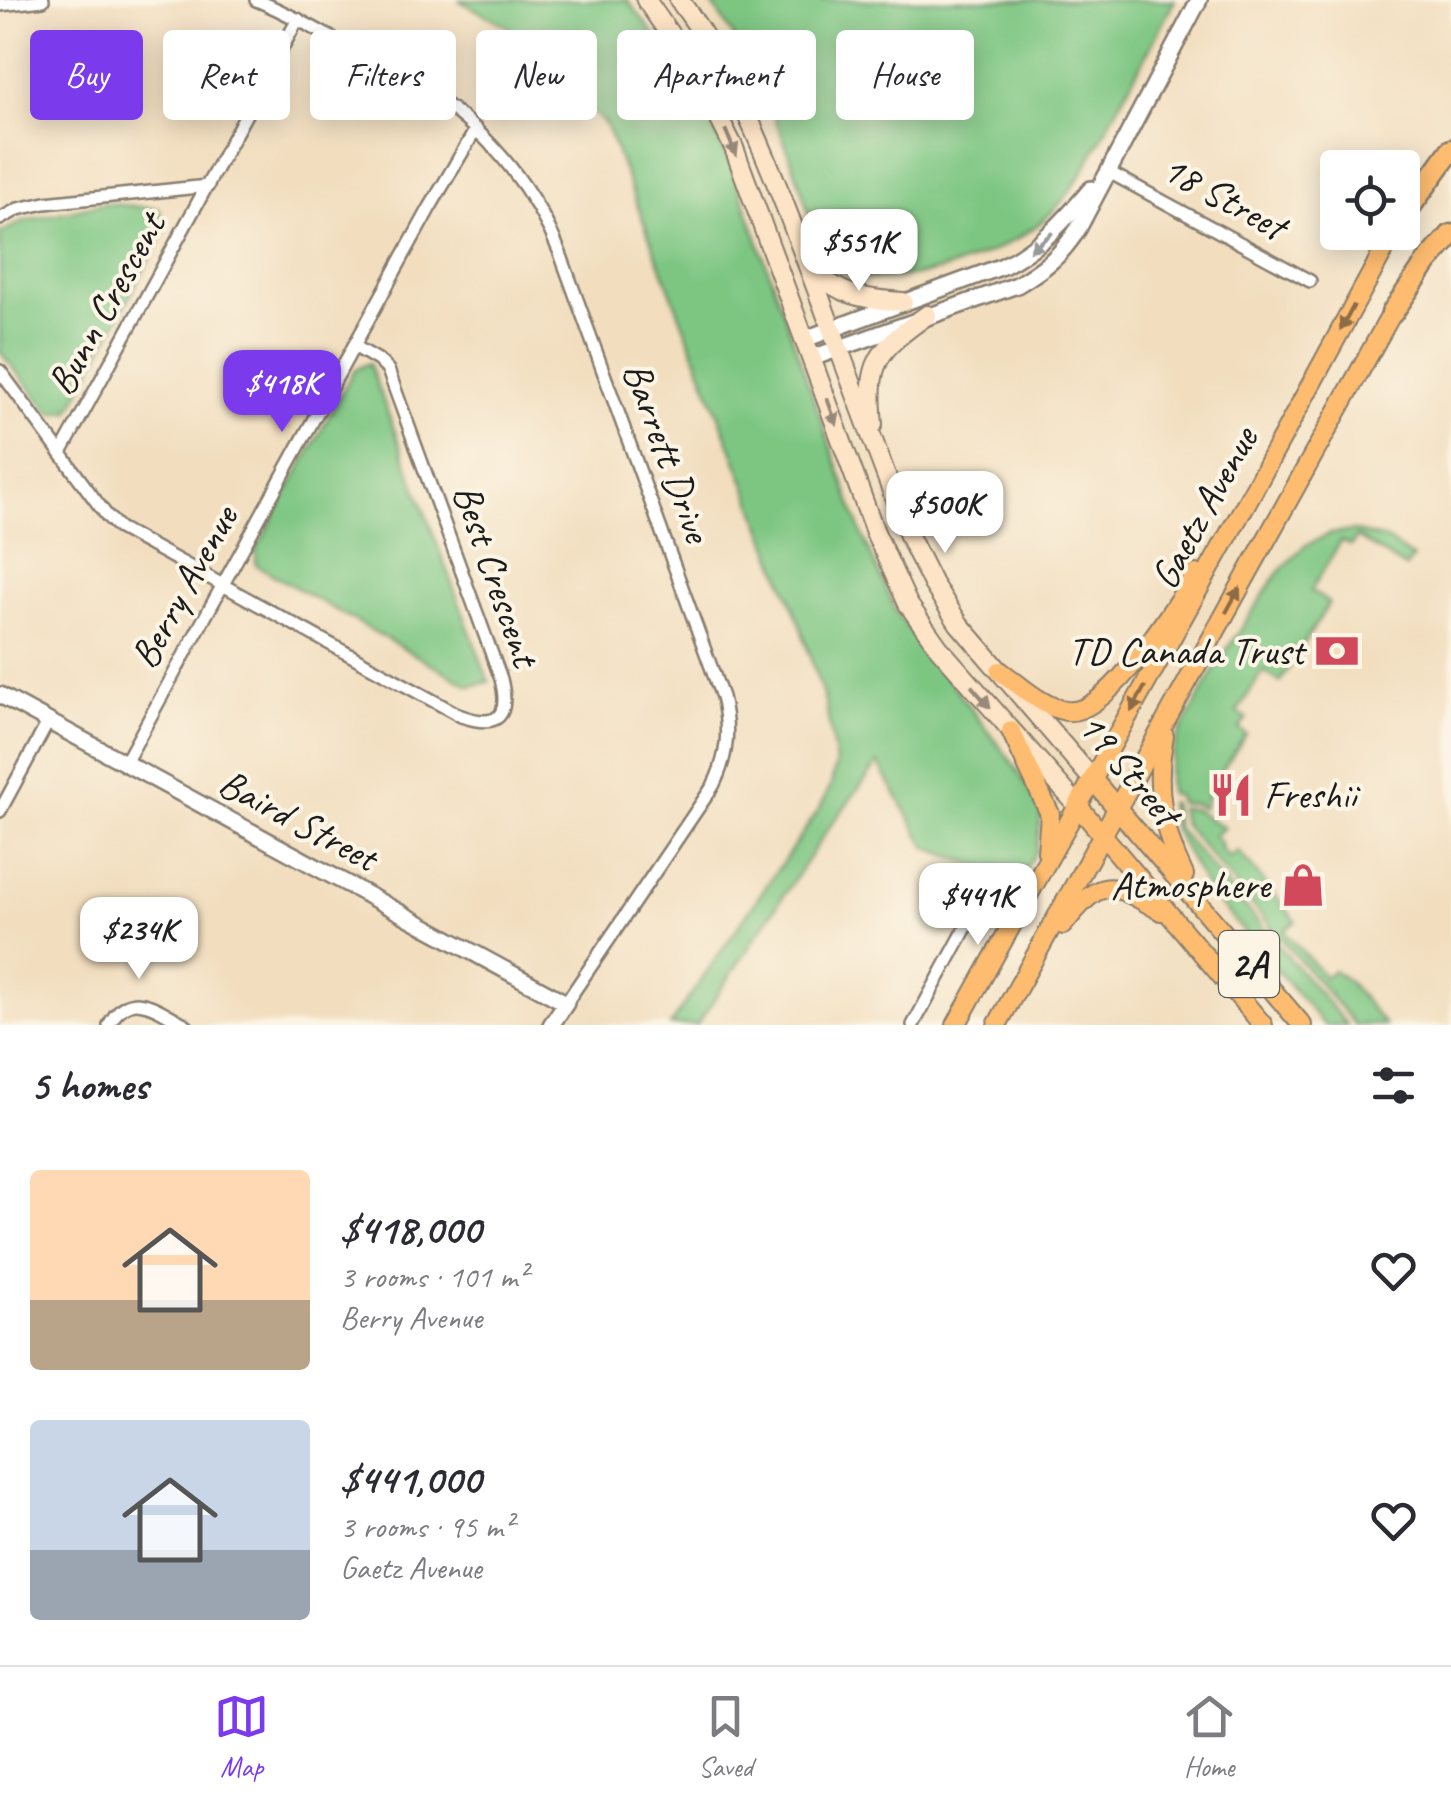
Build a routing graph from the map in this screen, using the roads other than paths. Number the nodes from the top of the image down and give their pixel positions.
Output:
1 (43, 0) edge
2 (256, 0) edge
3 (646, 0) edge
4 (679, 0) edge
5 (1199, 0) edge
6 (0, 5) edge
7 (298, 19) junction
8 (476, 130) junction
9 (1451, 150) edge
10 (1107, 171) junction
11 (208, 186) junction
12 (1420, 193) edge
13 (0, 219) edge
14 (1451, 235) edge
15 (1384, 250) edge
16 (808, 266) junction
17 (1310, 281) dead end
18 (903, 302) junction
19 (1392, 314) joint
20 (927, 315) junction
21 (834, 338) junction
22 (804, 339) junction
23 (354, 346) junction
24 (812, 358) junction
25 (0, 371) edge
26 (876, 449) junction
27 (61, 453) junction
28 (1254, 491) junction
29 (222, 586) junction
30 (1000, 671) junction
31 (0, 694) edge
32 (1168, 716) junction
33 (48, 722) junction
34 (1010, 731) junction
35 (125, 763) junction
36 (1093, 780) junction
37 (1078, 806) junction
38 (1118, 808) junction
39 (0, 810) edge
40 (1102, 835) junction
41 (1045, 864) junction
42 (976, 872) dead end
43 (1196, 902) junction
44 (1170, 916) junction
45 (1036, 955) junction
46 (566, 1002) junction
47 (109, 1025) edge
48 (186, 1025) edge
49 (551, 1025) edge
50 (913, 1025) edge
51 (956, 1025) edge
52 (996, 1025) edge
53 (1263, 1025) edge
54 (1302, 1025) edge

1 - 6 street
2 - 7 street, Barrett Drive
3 -> 22 main road, 19 Street
4 - 16 main road, 19 Street
5 - 10 street
7 - 8 street, Barrett Drive
7 - 11 street, Bunn Crescent
8 - 23 street, Berry Avenue
8 - 46 street, Barrett Drive
9 - 12 highway
10 - 17 street, 18 Street
10 -> 18 street
10 - 20 street
11 - 13 street, Bunn Crescent
11 - 27 street, Bunn Crescent
14 - 19 highway
15 -> 28 main road, Gaetz Avenue
16 - 18 main road
16 - 21 main road, 19 Street
18 - 21 street
32 -> 19 main road, Gaetz Avenue
20 - 21 street
20 - 26 main road
21 - 22 street
21 - 24 street
21 - 26 main road, 19 Street
22 - 24 main road, 19 Street
23 - 29 street, Berry Avenue
23 - 29 street, Best Crescent
24 -> 34 main road, 19 Street
25 - 27 street, Bunn Crescent
26 - 30 main road, 19 Street
27 - 29 street, Bunn Crescent
28 - 30 main road
28 -> 36 main road, Gaetz Avenue
29 - 35 street, Berry Avenue
30 - 36 main road, 19 Street
31 - 33 street, Baird Street
32 - 38 main road, Gaetz Avenue
32 - 43 main road
33 - 35 street, Baird Street
33 - 39 street
34 - 37 main road, 19 Street
34 - 41 main road
35 - 46 street, Baird Street
36 - 37 main road, Gaetz Avenue
36 - 38 main road, 19 Street / 2A
37 - 40 main road, 19 Street / 2A
37 - 41 main road, Gaetz Avenue
38 - 40 main road, Gaetz Avenue
38 - 43 main road, 19 Street / 2A
40 - 44 main road, 19 Street / 2A
40 - 45 main road, Gaetz Avenue
41 - 51 main road, Gaetz Avenue
42 - 50 street
43 - 54 main road, 19 Street / 2A
44 - 45 main road
44 - 53 main road, 19 Street / 2A
45 - 52 main road, Gaetz Avenue
46 - 49 street, Barrett Drive
47 - 48 street

